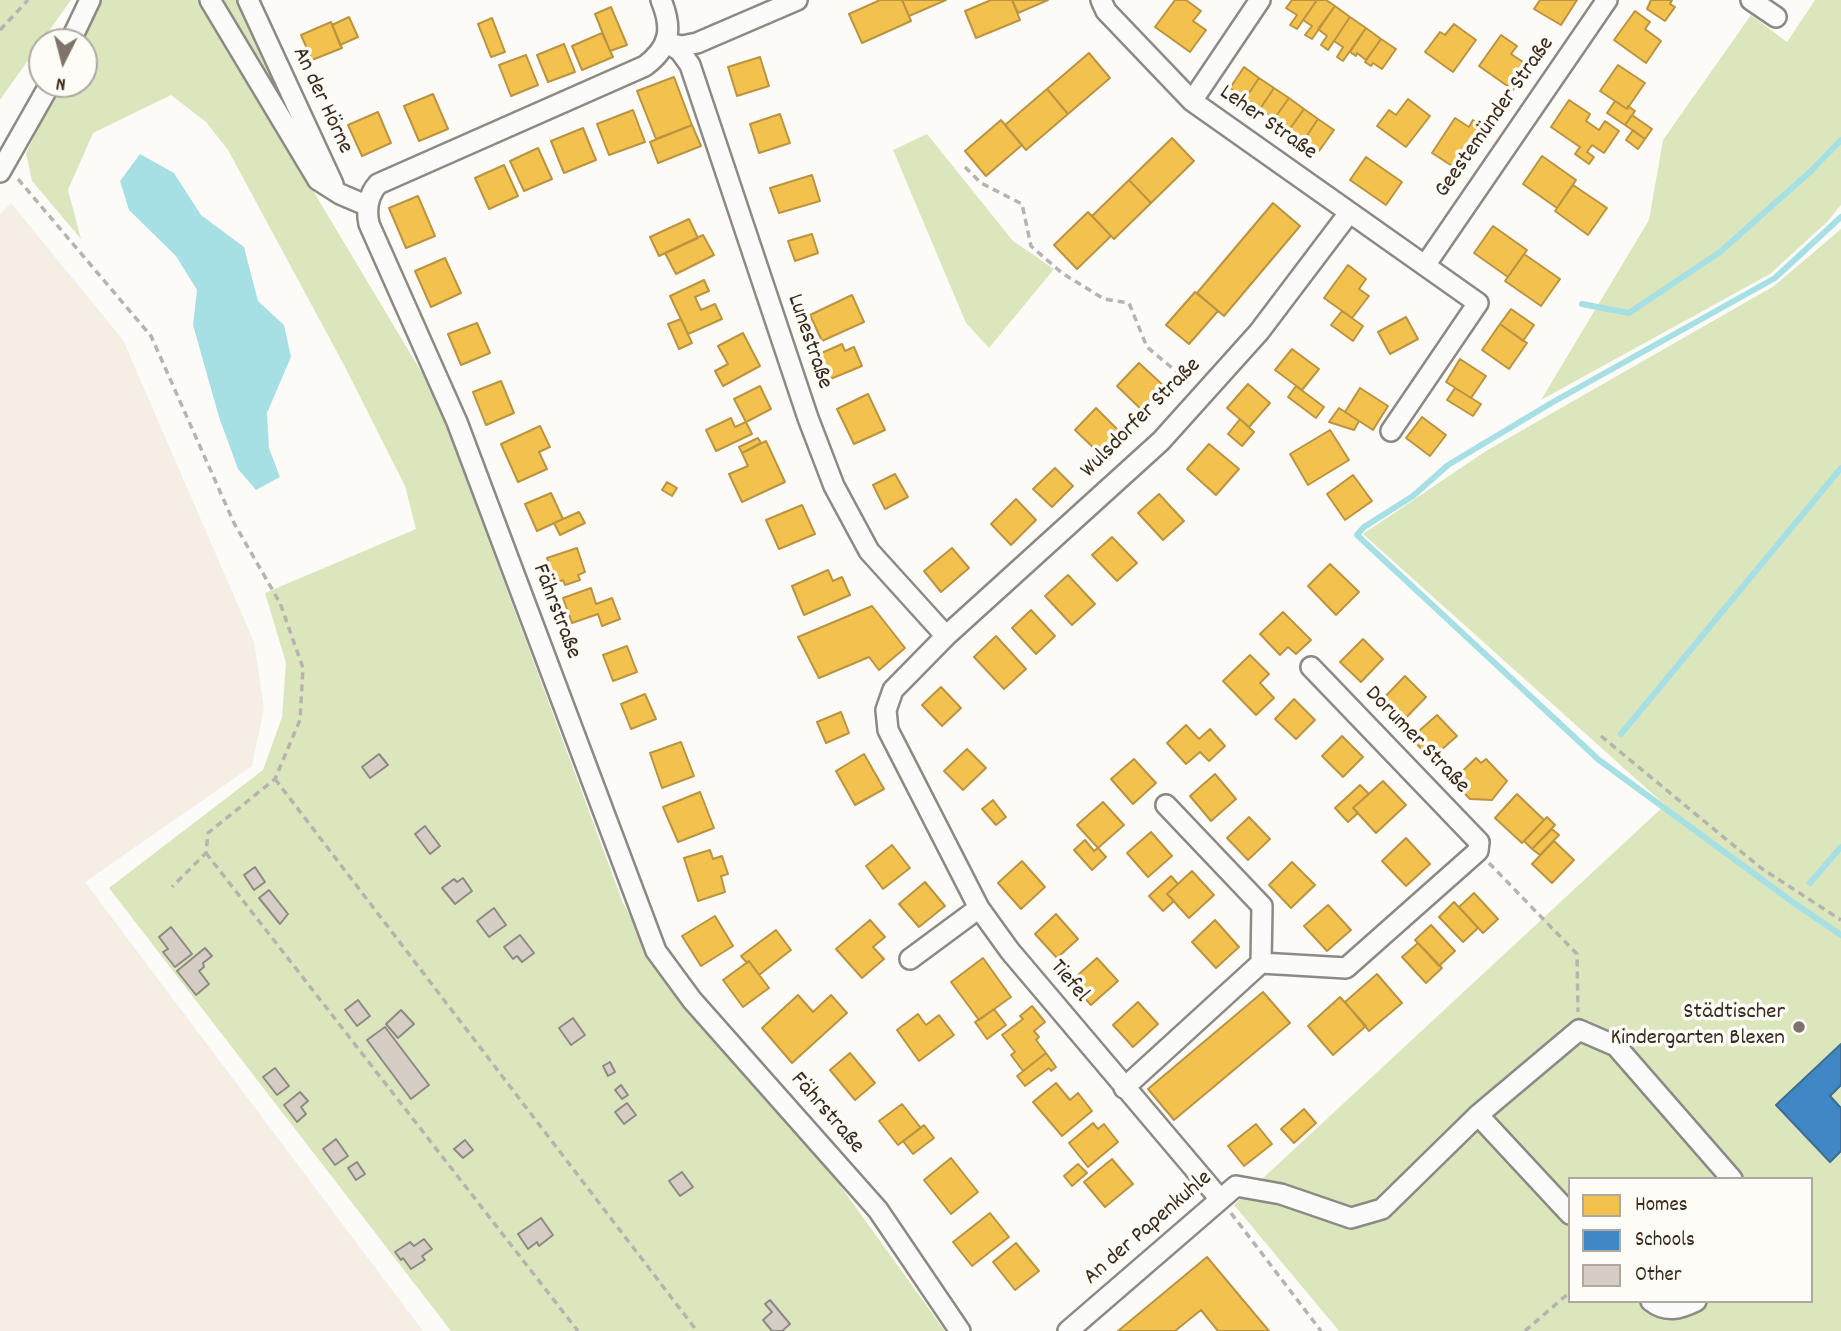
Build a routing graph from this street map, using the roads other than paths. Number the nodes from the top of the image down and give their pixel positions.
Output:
1 (90, 0) edge
2 (210, 0) edge
3 (248, 0) edge
4 (661, 0) edge
5 (797, 0) edge
6 (1101, 0) edge
7 (1260, 0) edge
8 (1607, 0) edge
9 (1751, 0) edge
10 (1776, 17) dead end
11 (77, 28) edge
12 (666, 43) junction
13 (42, 98) edge
14 (1192, 101) junction
15 (3, 168) edge
16 (340, 194) junction
17 (368, 206) junction
18 (1349, 213) junction
19 (1426, 264) junction
20 (1391, 431) dead end
21 (946, 636) junction
22 (1311, 667) dead end
23 (1166, 805) dead end
24 (979, 908) junction
25 (910, 959) dead end
26 (1261, 963) junction
27 (1124, 1088) junction
28 (1478, 1115) junction
29 (1730, 1177) edge
30 (1220, 1199) junction
31 (1568, 1212) edge
32 (1652, 1303) edge
33 (1692, 1303) edge
34 (960, 1331) edge
35 (1068, 1331) edge

1 - 11 street
2 - 16 street
3 - 16 street, An der Hörne
4 - 12 street
5 - 12 street
6 - 14 street, Leher Straße
7 - 14 street
8 - 19 street, Geestemünder Straße
9 - 10 street
12 - 17 street
12 - 21 street, Lunestraße
13 - 15 street
14 - 18 street, Leher Straße
16 - 17 street
17 - 34 street, Fährstraße
18 - 19 street, Leher Straße
18 - 21 street, Wulsdorfer Straße
19 - 20 street, Leher Straße
21 - 24 street, Tiefel
22 - 26 street, Dorumer Straße
23 - 26 street
24 - 25 street
24 - 27 street, Tiefel
26 - 27 street
27 - 30 street, Tiefel
28 - 29 street, An der Papenkuhle
28 - 30 street, An der Papenkuhle
28 - 31 street
30 - 35 street, An der Papenkuhle
32 - 33 street

